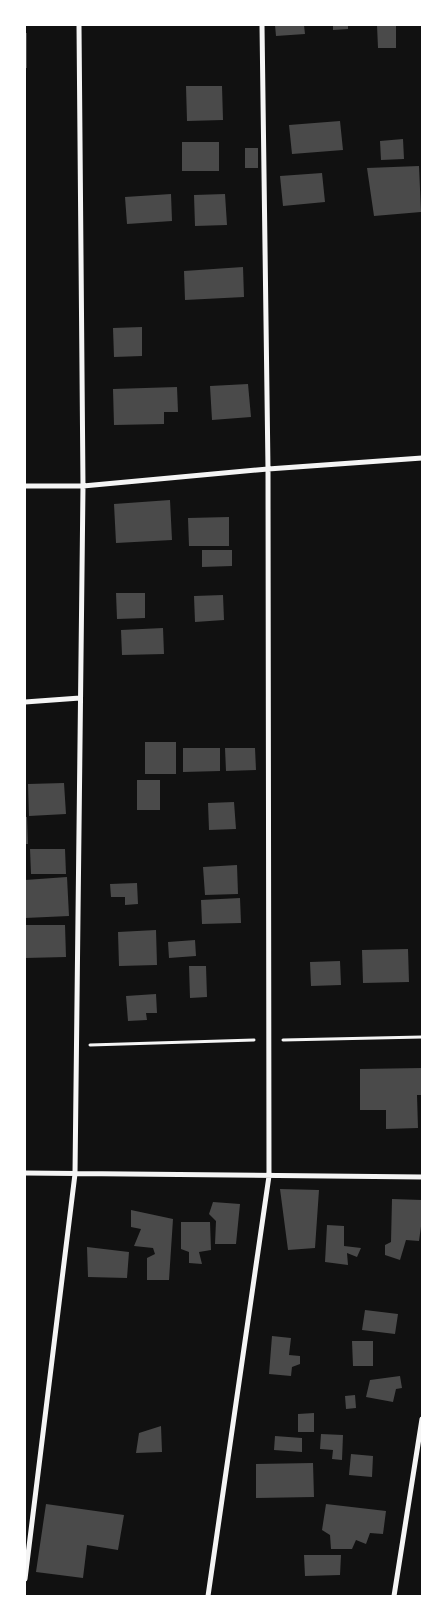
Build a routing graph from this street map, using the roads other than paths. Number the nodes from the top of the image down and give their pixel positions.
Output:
1 (79, 25) edge
2 (262, 25) edge
3 (422, 458) edge
4 (268, 469) junction
5 (25, 486) edge
6 (84, 486) junction
7 (80, 698) junction
8 (25, 702) edge
9 (25, 1173) edge
10 (75, 1174) junction
11 (269, 1176) junction
12 (422, 1176) edge
13 (422, 1419) edge
14 (25, 1579) edge
15 (208, 1596) edge
16 (394, 1596) edge

1 - 6 street
2 - 4 street
3 - 4 street
4 - 6 street
4 - 11 street
5 - 6 street
6 - 7 street
7 - 8 street
7 - 10 street
9 - 10 street
10 - 11 street
10 - 14 street
11 - 12 street
11 - 15 street
13 - 16 street

